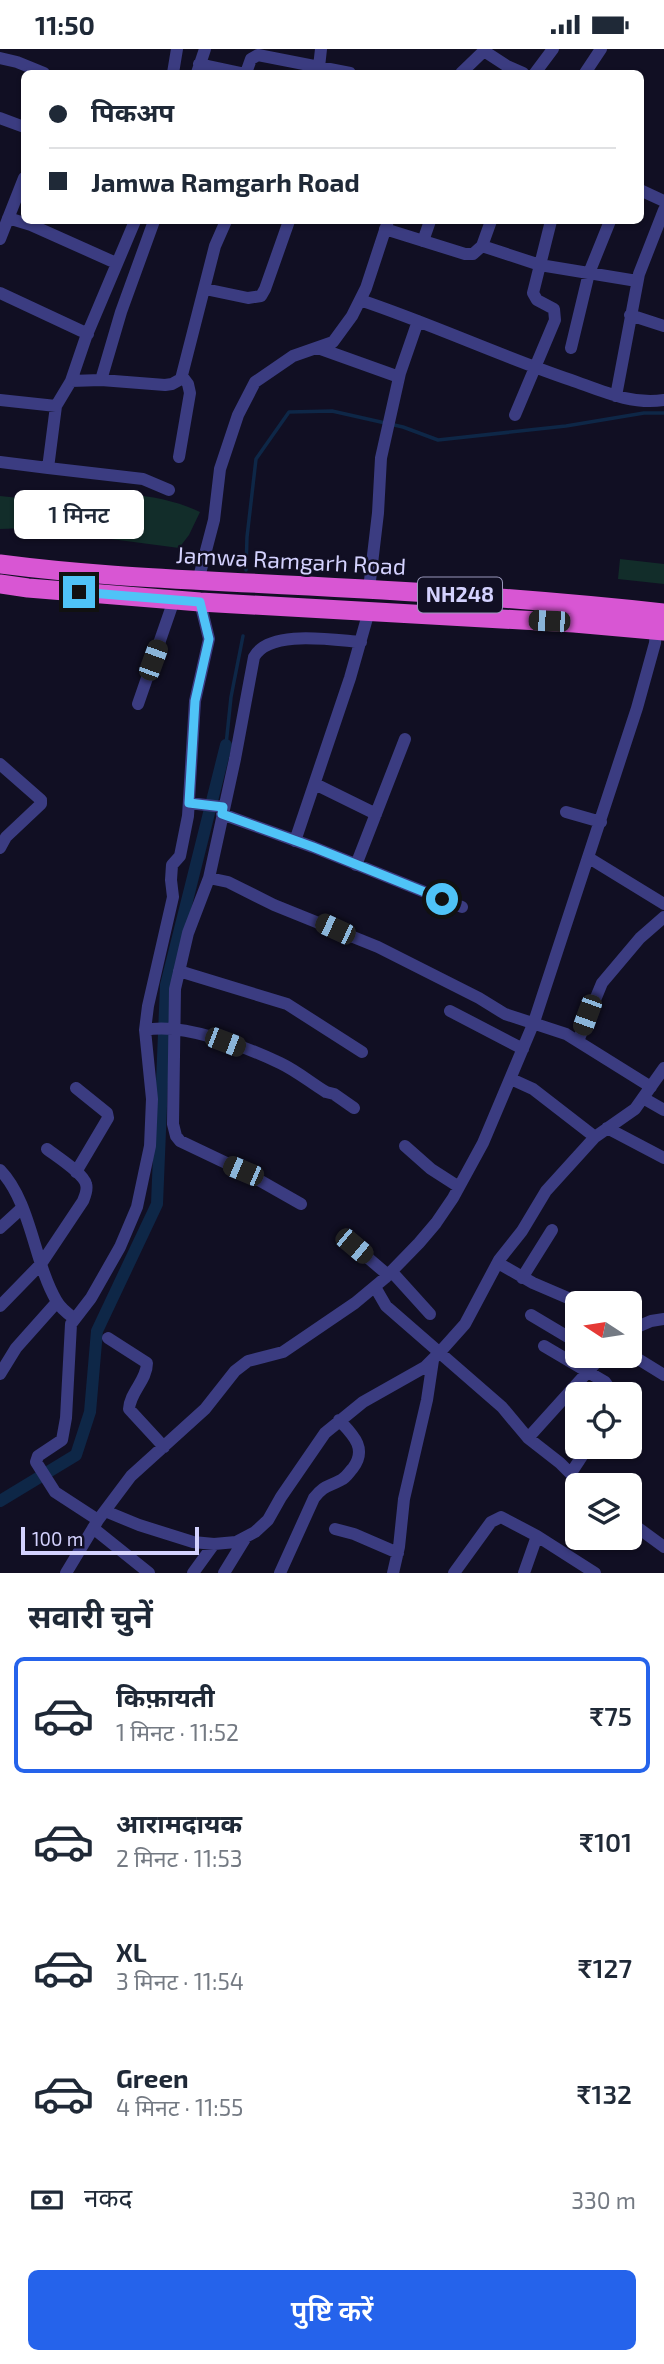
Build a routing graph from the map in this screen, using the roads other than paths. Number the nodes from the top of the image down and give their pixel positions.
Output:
1 (177, 49) edge
2 (205, 49) edge
3 (321, 49) edge
4 (553, 49) edge
5 (601, 49) edge
6 (485, 50) edge
7 (0, 58) edge
8 (319, 67) junction
9 (198, 69) edge
10 (37, 70) edge
11 (174, 70) edge
12 (245, 70) edge
13 (334, 70) edge
14 (464, 70) edge
15 (504, 70) edge
16 (538, 70) edge
17 (587, 70) edge
18 (0, 118) edge
19 (21, 126) edge
20 (21, 186) edge
21 (644, 192) edge
22 (664, 201) edge
23 (664, 210) edge
24 (8, 218) junction
25 (21, 222) edge
26 (28, 224) edge
27 (134, 224) edge
28 (153, 224) edge
29 (225, 224) edge
30 (288, 224) edge
31 (429, 224) edge
32 (490, 224) edge
33 (550, 224) edge
34 (609, 224) edge
35 (387, 225) edge
36 (1, 236) edge
37 (423, 241) junction
38 (482, 246) junction
39 (116, 263) junction
40 (540, 265) junction
41 (589, 273) junction
42 (637, 281) junction
43 (205, 289) junction
44 (0, 293) edge
45 (360, 300) junction
46 (630, 314) junction
47 (418, 321) junction
48 (664, 326) edge
49 (88, 334) junction
50 (318, 348) junction
51 (570, 348) dead end
52 (535, 368) junction
53 (182, 376) junction
54 (399, 377) junction
55 (101, 380) junction
56 (71, 381) junction
57 (616, 396) junction
58 (0, 400) edge
59 (664, 400) edge
60 (56, 406) junction
61 (515, 415) dead end
62 (179, 457) dead end
63 (0, 462) edge
64 (48, 468) junction
65 (169, 490) dead end
66 (0, 564) edge
67 (198, 581) junction
68 (0, 584) edge
69 (369, 589) junction
70 (174, 600) junction
71 (200, 602) junction
72 (369, 611) junction
73 (661, 624) edge
74 (361, 642) junction
75 (138, 704) dead end
76 (404, 739) dead end
77 (0, 764) edge
78 (315, 785) junction
79 (195, 804) junction
80 (221, 809) junction
81 (566, 812) dead end
82 (376, 814) junction
83 (601, 822) junction
84 (295, 841) junction
85 (0, 848) edge
86 (589, 858) junction
87 (356, 865) junction
88 (209, 878) junction
89 (664, 904) edge
90 (463, 907) dead end
91 (664, 917) edge
92 (179, 971) junction
93 (450, 1011) dead end
94 (534, 1022) junction
95 (171, 1028) junction
96 (148, 1029) junction
97 (578, 1041) junction
98 (523, 1049) junction
99 (362, 1052) dead end
100 (664, 1068) edge
101 (511, 1079) junction
102 (76, 1088) dead end
103 (647, 1092) junction
104 (354, 1108) dead end
105 (664, 1110) edge
106 (607, 1128) junction
107 (595, 1137) junction
108 (405, 1146) dead end
109 (47, 1149) dead end
110 (664, 1158) edge
111 (0, 1170) edge
112 (76, 1172) junction
113 (459, 1187) junction
114 (301, 1205) dead end
115 (22, 1208) junction
116 (0, 1228) edge
117 (552, 1230) dead end
118 (354, 1246) dead end
119 (498, 1263) junction
120 (41, 1264) junction
121 (390, 1273) junction
122 (522, 1277) junction
123 (375, 1287) junction
124 (565, 1296) edge
125 (57, 1303) junction
126 (0, 1306) edge
127 (430, 1314) dead end
128 (531, 1315) dead end
129 (75, 1319) junction
130 (664, 1319) edge
131 (642, 1324) edge
132 (565, 1335) edge
133 (108, 1338) dead end
134 (544, 1346) dead end
135 (436, 1356) junction
136 (642, 1361) edge
137 (586, 1371) junction
138 (0, 1374) edge
139 (664, 1375) edge
140 (605, 1382) edge
141 (339, 1420) junction
142 (528, 1438) junction
143 (163, 1447) junction
144 (579, 1459) edge
145 (570, 1473) joint
146 (99, 1520) junction
147 (335, 1529) dead end
148 (642, 1531) edge
149 (246, 1537) junction
150 (537, 1537) junction
151 (214, 1544) junction
152 (664, 1547) edge
153 (398, 1553) junction
154 (69, 1572) edge
155 (149, 1573) edge
156 (193, 1573) edge
157 (225, 1573) edge
158 (280, 1573) edge
159 (393, 1573) edge
160 (454, 1573) edge
161 (524, 1573) edge
162 (595, 1573) edge

1 - 11 street
2 - 9 street
3 - 8 street
4 - 16 street
5 - 17 street
6 - 14 street
6 - 15 street
7 - 10 street
8 - 12 street
8 - 13 street
18 - 19 street
20 - 24 street
21 - 22 street
23 - 42 street
24 - 25 street
24 - 36 street
26 - 39 street
27 - 39 street
28 - 55 street
29 - 43 street
30 - 43 street
31 - 37 street
32 - 38 street
33 - 40 street
34 - 41 street
35 - 37 street
35 - 45 street
37 - 38 street
38 - 40 street
39 - 49 street
40 - 41 street
40 - 52 street
41 - 42 street
41 - 51 street
42 - 46 street
43 - 53 street
44 - 49 street
45 - 47 street
45 - 50 street
46 - 48 street
46 - 57 street
47 - 52 street
47 - 54 street
49 - 56 street
50 - 54 street
50 - 67 street
52 - 57 street
52 - 61 street
53 - 55 street
53 - 62 street
54 - 69 street
55 - 56 street
56 - 60 street
57 - 59 street
58 - 60 street
60 - 64 street
63 - 64 street
64 - 65 street
66 - 67 highway, Jamwa Ramgarh Road / NH248
67 - 69 highway, Jamwa Ramgarh Road / NH248
68 - 70 highway, Jamwa Ramgarh Road / NH248
69 - 73 highway, Jamwa Ramgarh Road / NH248
70 - 71 highway, Jamwa Ramgarh Road / NH248
70 - 75 street
71 - 72 highway, Jamwa Ramgarh Road / NH248
71 - 79 street
72 - 73 highway, Jamwa Ramgarh Road / NH248
72 - 74 street
73 - 83 street
74 - 78 street
74 - 80 street
76 - 82 street
77 - 85 street
78 - 82 street
78 - 84 street
79 - 80 street
79 - 96 street
80 - 84 street
80 - 88 street
81 - 83 street
82 - 87 street
83 - 86 street
84 - 87 street
86 - 89 street
86 - 94 street
87 - 90 street
88 - 92 street
88 - 94 street
91 - 97 street
92 - 95 street
92 - 99 street
93 - 98 street
94 - 97 street
94 - 98 street
95 - 96 street
95 - 104 street
95 - 114 street
96 - 129 street
97 - 103 street
98 - 101 street
100 - 103 street
101 - 107 street
101 - 113 street
102 - 112 street
103 - 105 street
103 - 106 street
106 - 107 street
106 - 110 street
107 - 119 street
108 - 113 street
109 - 112 street
111 - 115 street
112 - 120 street
113 - 121 street
115 - 116 street
115 - 120 street
117 - 122 street
118 - 121 street
119 - 122 street
119 - 135 street
120 - 125 street
120 - 126 street
121 - 123 street
121 - 127 street
122 - 124 street
123 - 135 street
123 - 143 street
125 - 129 street
125 - 138 street
128 - 132 street
129 - 146 street
130 - 131 street
133 - 143 street
134 - 137 street
135 - 141 street
135 - 142 street
135 - 153 street
136 - 139 street
137 - 140 street
137 - 142 street
141 - 149 street
141 - 158 street
142 - 145 street
143 - 146 street
144 - 145 street
146 - 151 street
146 - 154 street
146 - 155 street
147 - 153 street
148 - 152 street
149 - 151 street
149 - 157 street
150 - 160 street
150 - 161 street
150 - 162 street
151 - 156 street
153 - 159 street

